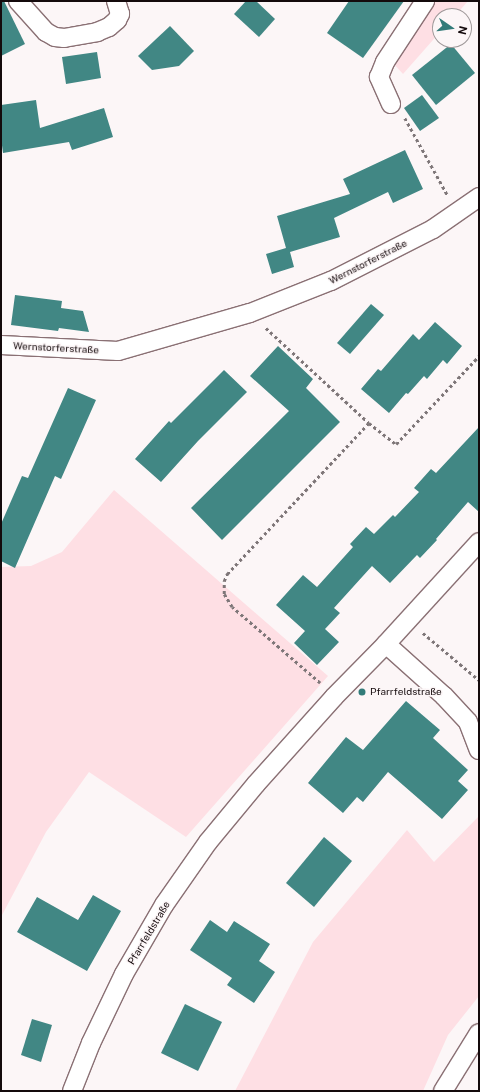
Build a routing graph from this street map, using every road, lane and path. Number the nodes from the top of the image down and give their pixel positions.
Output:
1 (18, 1) edge
2 (116, 1) edge
3 (425, 1) edge
4 (391, 104) joint
5 (479, 197) edge
6 (458, 214) junction
7 (250, 313) junction
8 (1, 345) edge
9 (479, 356) edge
10 (369, 423) junction
11 (479, 542) edge
12 (407, 620) junction
13 (386, 644) junction
14 (479, 680) edge
15 (334, 697) junction
16 (479, 750) edge
17 (479, 1033) edge
18 (72, 1091) edge
19 (443, 1091) edge

1 - 2 street
3 - 4 street
4 - 6 path
5 - 6 street, Wernstorferstraße
6 - 7 street, Wernstorferstraße
7 - 8 street, Wernstorferstraße
7 - 10 path
9 - 10 path
10 - 15 path
11 - 12 street, Pfarrfeldstraße
12 - 13 street, Pfarrfeldstraße
12 - 14 path
13 - 15 street, Pfarrfeldstraße
13 - 16 street
15 - 18 street, Pfarrfeldstraße
17 - 19 street

